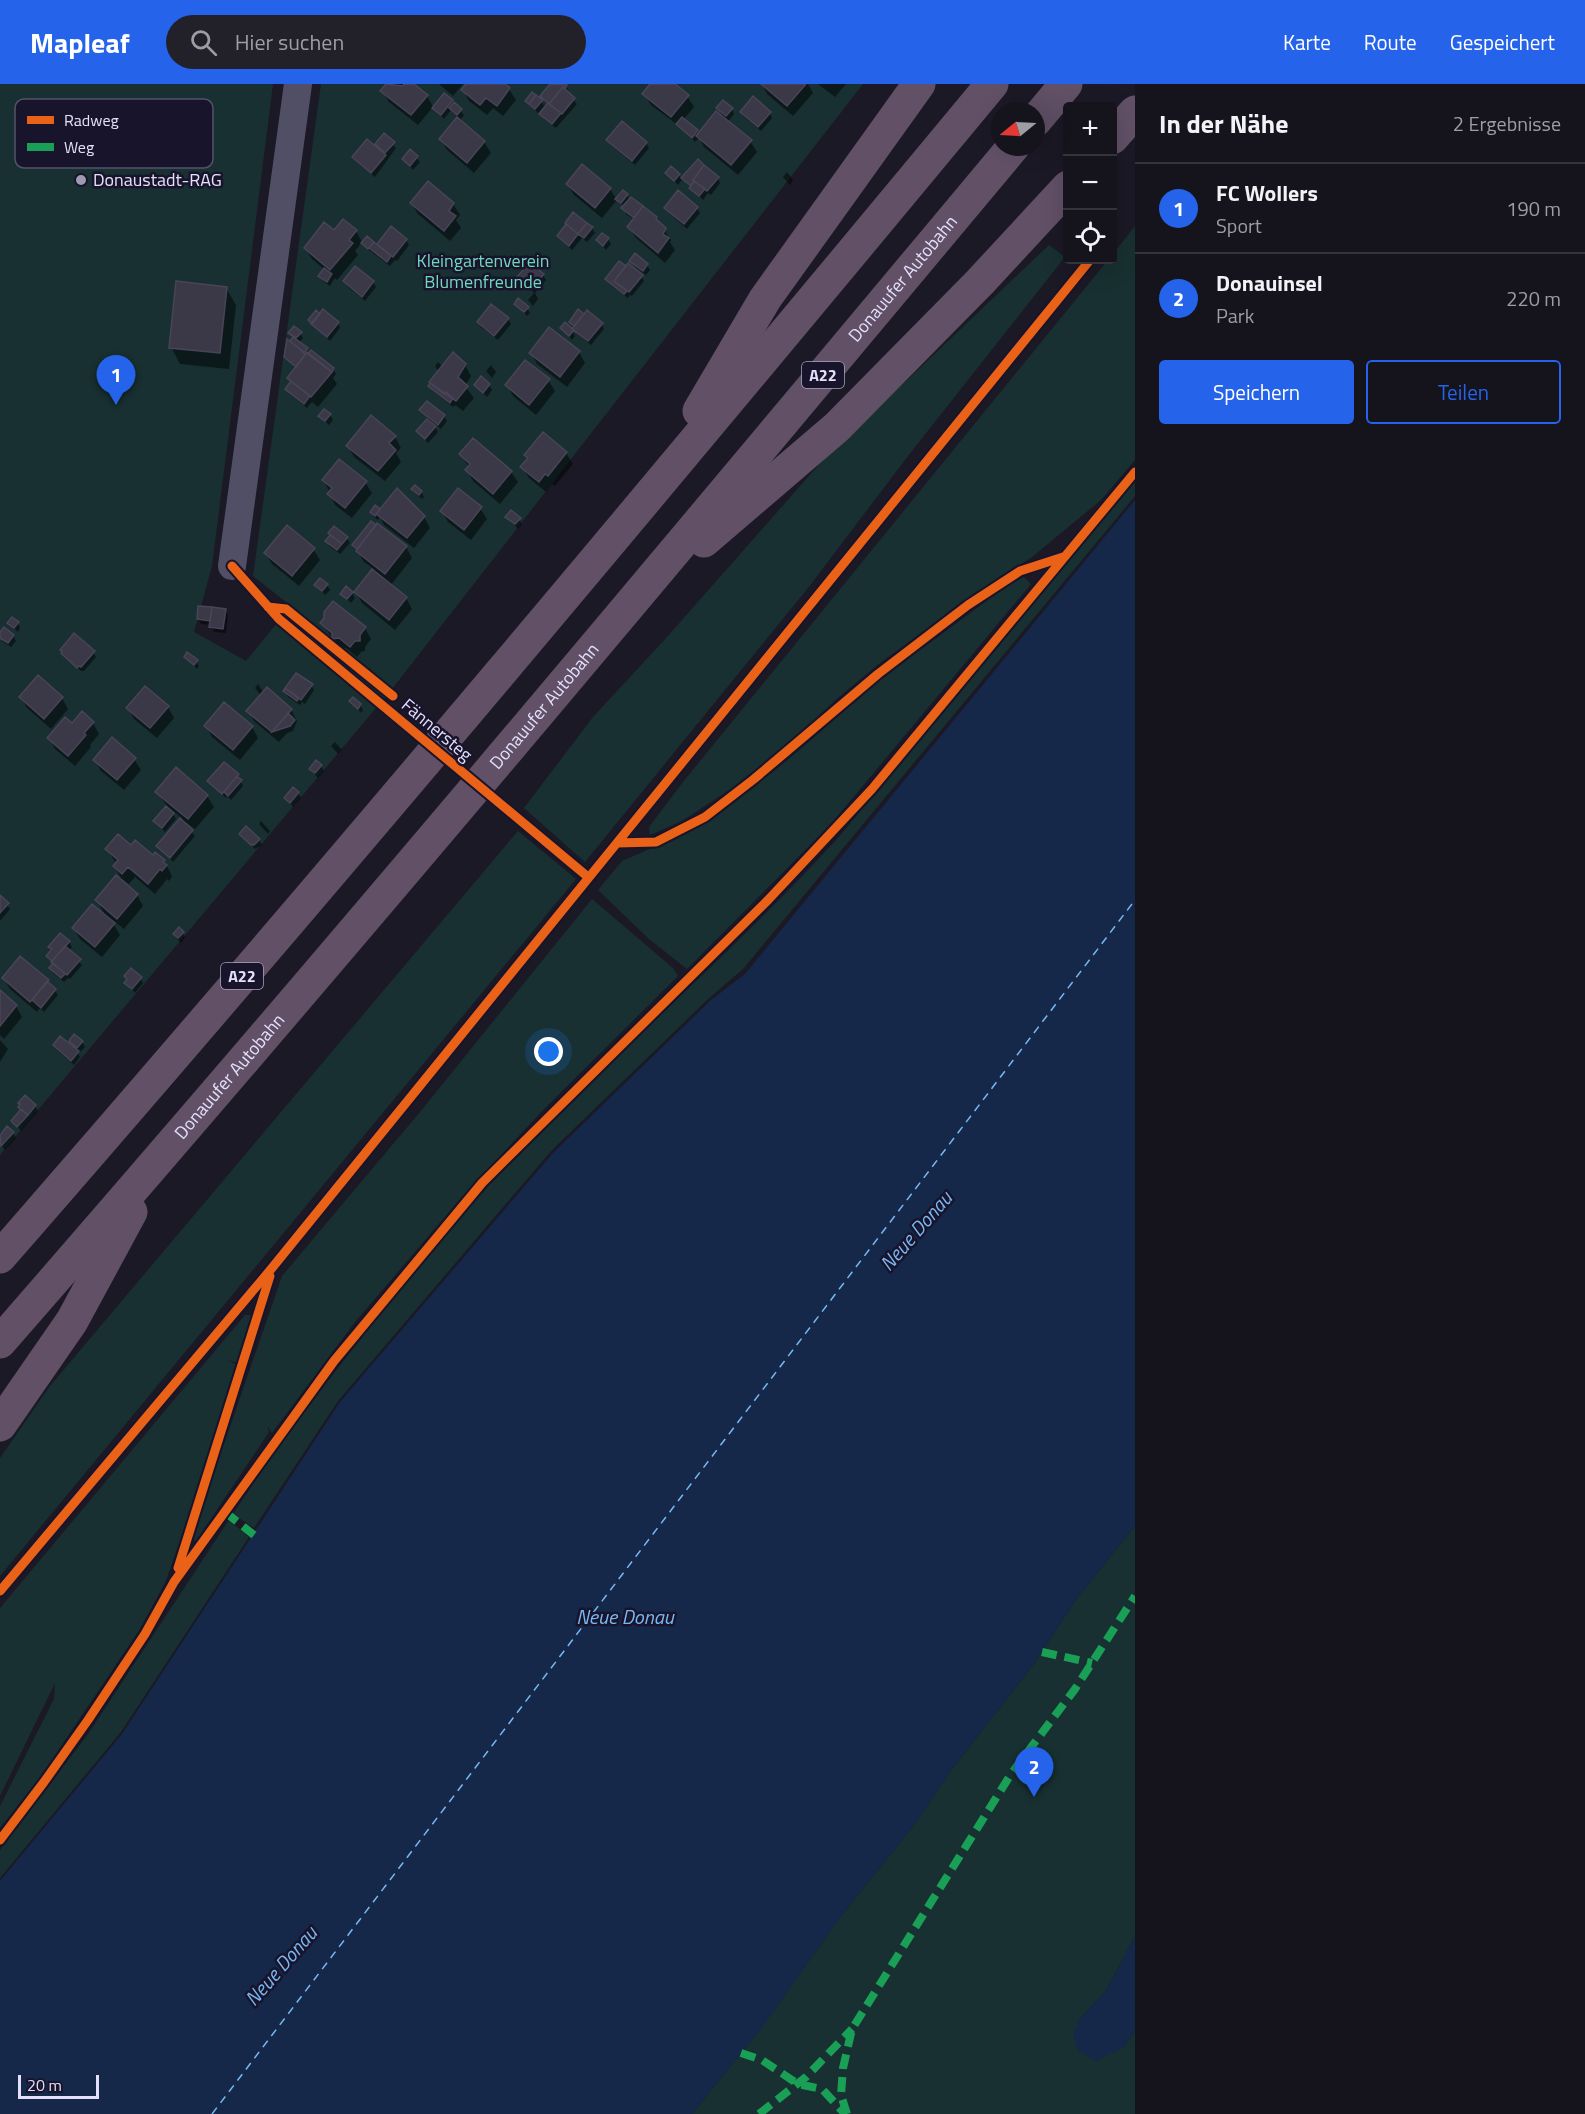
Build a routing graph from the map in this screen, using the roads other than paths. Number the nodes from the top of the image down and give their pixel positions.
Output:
1 (298, 84) edge
2 (919, 84) edge
3 (992, 84) edge
4 (1066, 84) edge
5 (1045, 109) edge
6 (1135, 112) edge
7 (1117, 133) edge
8 (1005, 156) edge
9 (1063, 192) edge
10 (649, 497) junction
11 (232, 566) dead end
12 (632, 602) junction
13 (160, 1159) junction
14 (0, 1257) edge
15 (0, 1342) edge
16 (0, 1425) edge

1 - 11 lane
2 - 10 highway
3 - 10 highway, A22
4 - 5 highway
6 - 7 highway
8 - 12 highway, Donauufer Autobahn / A22
9 - 12 highway
10 - 14 highway, A22
12 - 13 highway, Donauufer Autobahn / A22
13 - 15 highway, Donauufer Autobahn / A22
13 - 16 highway

